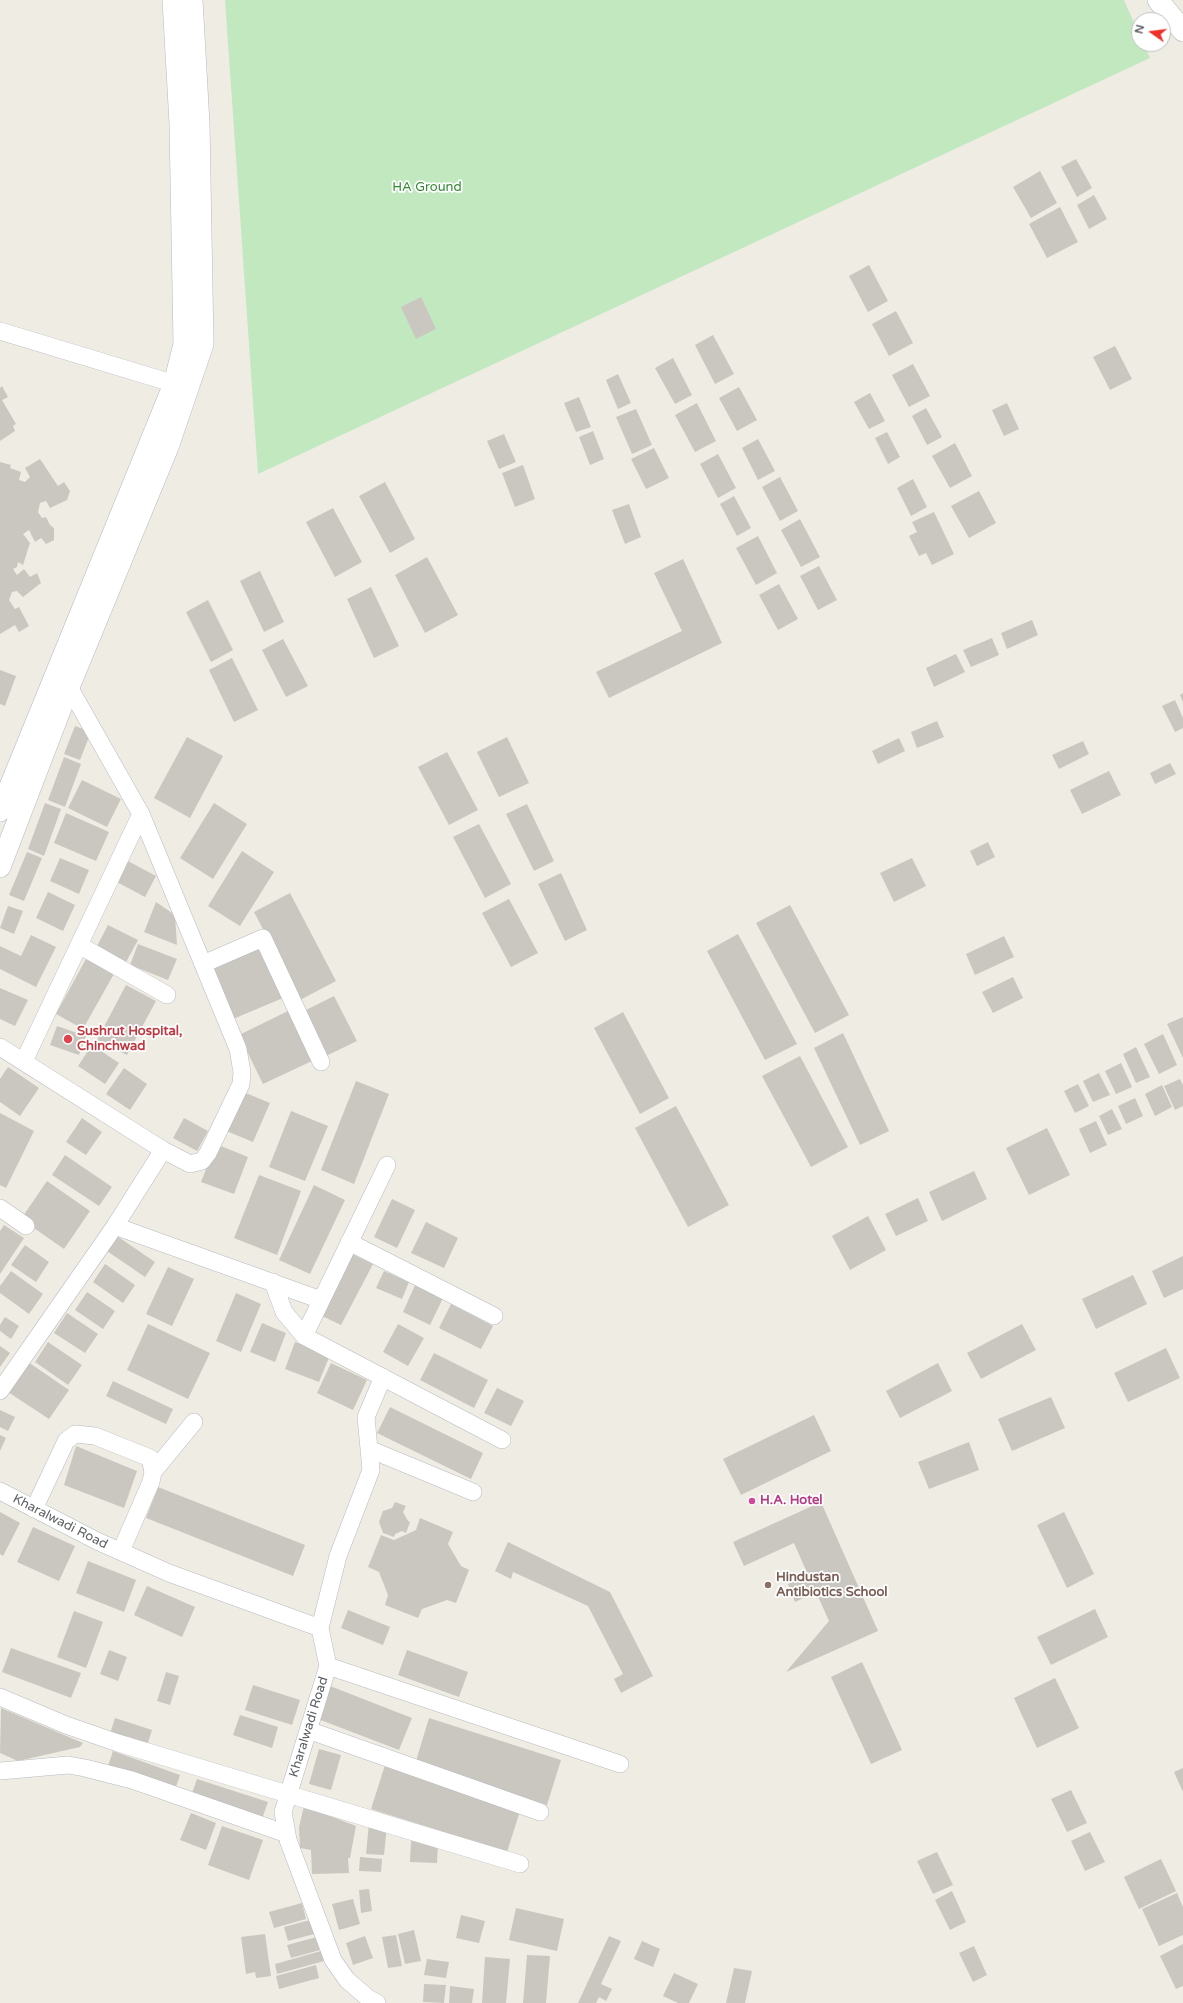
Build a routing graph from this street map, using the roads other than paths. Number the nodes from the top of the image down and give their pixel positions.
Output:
1 (173, 0) edge
2 (192, 0) edge
3 (1158, 0) edge
4 (1183, 31) edge
5 (0, 331) edge
6 (181, 386) junction
7 (61, 684) junction
8 (0, 811) edge
9 (141, 814) junction
10 (0, 867) edge
11 (79, 946) junction
12 (203, 964) junction
13 (168, 995) dead end
14 (0, 1047) edge
15 (24, 1061) junction
16 (321, 1062) dead end
17 (163, 1150) junction
18 (387, 1165) dead end
19 (0, 1208) edge
20 (26, 1226) dead end
21 (115, 1226) junction
22 (349, 1242) junction
23 (273, 1282) junction
24 (321, 1300) junction
25 (494, 1316) dead end
26 (304, 1336) junction
27 (383, 1377) junction
28 (0, 1391) edge
29 (194, 1422) dead end
30 (502, 1440) dead end
31 (369, 1449) junction
32 (153, 1472) junction
33 (0, 1491) edge
34 (473, 1492) dead end
35 (34, 1509) junction
36 (121, 1551) junction
37 (320, 1628) junction
38 (328, 1666) junction
39 (0, 1697) edge
40 (308, 1730) junction
41 (620, 1764) dead end
42 (0, 1771) edge
43 (289, 1794) junction
44 (540, 1812) dead end
45 (287, 1834) junction
46 (520, 1864) dead end
47 (377, 2003) edge

1 - 6 street
2 - 6 street
3 - 4 street
5 - 6 street
6 - 7 street
7 - 8 street
7 - 9 street
7 - 10 street
9 - 11 street
9 - 12 street
11 - 13 street
11 - 15 street
12 - 16 street
12 - 17 street
14 - 15 street
15 - 17 street
17 - 21 street
18 - 22 street
19 - 20 street
21 - 23 street
21 - 28 street
22 - 24 street
22 - 25 street
23 - 24 street
23 - 26 street
24 - 26 street
26 - 27 street
27 - 30 street
27 - 31 street
29 - 32 street
31 - 34 street
31 - 37 street
32 - 35 street
32 - 36 street
33 - 35 street, Kharalwadi Road
35 - 36 street, Kharalwadi Road
36 - 37 street, Kharalwadi Road
37 - 38 street, Kharalwadi Road
38 - 40 street, Kharalwadi Road
38 - 41 street
39 - 43 street
40 - 43 street, Kharalwadi Road
40 - 44 street
42 - 45 street
43 - 45 street, Kharalwadi Road
43 - 46 street
45 - 47 street, Kharalwadi Road

